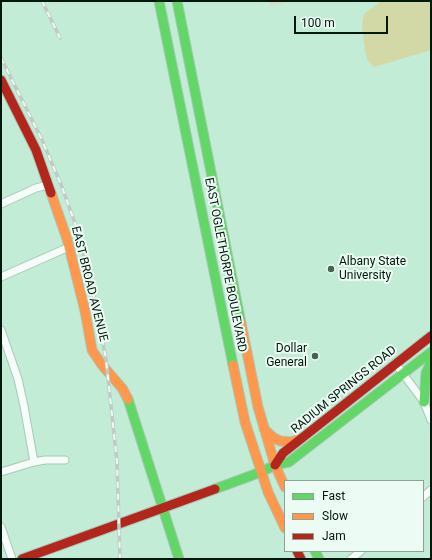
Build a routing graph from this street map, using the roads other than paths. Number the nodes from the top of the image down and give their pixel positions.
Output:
1 (160, 1) edge
2 (177, 1) edge
3 (1, 80) edge
4 (48, 185) junction
5 (1, 204) edge
6 (69, 247) junction
7 (1, 277) edge
8 (1, 330) edge
9 (431, 336) edge
10 (431, 352) edge
11 (431, 362) edge
12 (395, 363) junction
13 (403, 373) junction
14 (424, 402) junction
15 (431, 420) edge
16 (264, 429) junction
17 (300, 439) junction
18 (65, 460) dead end
19 (34, 462) junction
20 (275, 465) junction
21 (1, 472) edge
22 (261, 472) junction
23 (284, 485) edge
24 (162, 508) junction
25 (284, 526) edge
26 (1, 527) edge
27 (360, 552) edge
28 (12, 559) edge
29 (22, 559) edge
30 (179, 559) edge
31 (351, 559) edge

1 - 22 main road, EAST OGLETHORPE BOULEVARD
2 - 16 main road, EAST OGLETHORPE BOULEVARD
3 - 4 main road, EAST BROAD AVENUE
4 - 5 street
4 - 6 main road, EAST BROAD AVENUE
6 - 7 street
6 - 24 main road, EAST BROAD AVENUE
8 - 19 street
9 - 12 main road, RADIUM SPRINGS ROAD
10 - 13 main road, RADIUM SPRINGS ROAD
11 - 14 main road
12 - 13 street
12 - 17 main road, RADIUM SPRINGS ROAD
13 - 14 street
13 - 20 main road, RADIUM SPRINGS ROAD
14 - 15 street
16 - 17 main road
16 - 20 main road, EAST OGLETHORPE BOULEVARD
17 - 20 main road, RADIUM SPRINGS ROAD
18 - 19 street
19 - 21 street
20 - 22 main road, RADIUM SPRINGS ROAD
20 - 23 main road, EAST OGLETHORPE BOULEVARD
22 - 24 main road, RADIUM SPRINGS ROAD
22 - 25 main road, EAST OGLETHORPE BOULEVARD
24 - 29 main road, RADIUM SPRINGS ROAD
24 - 30 main road, EAST BROAD AVENUE
26 - 28 street
27 - 31 street

